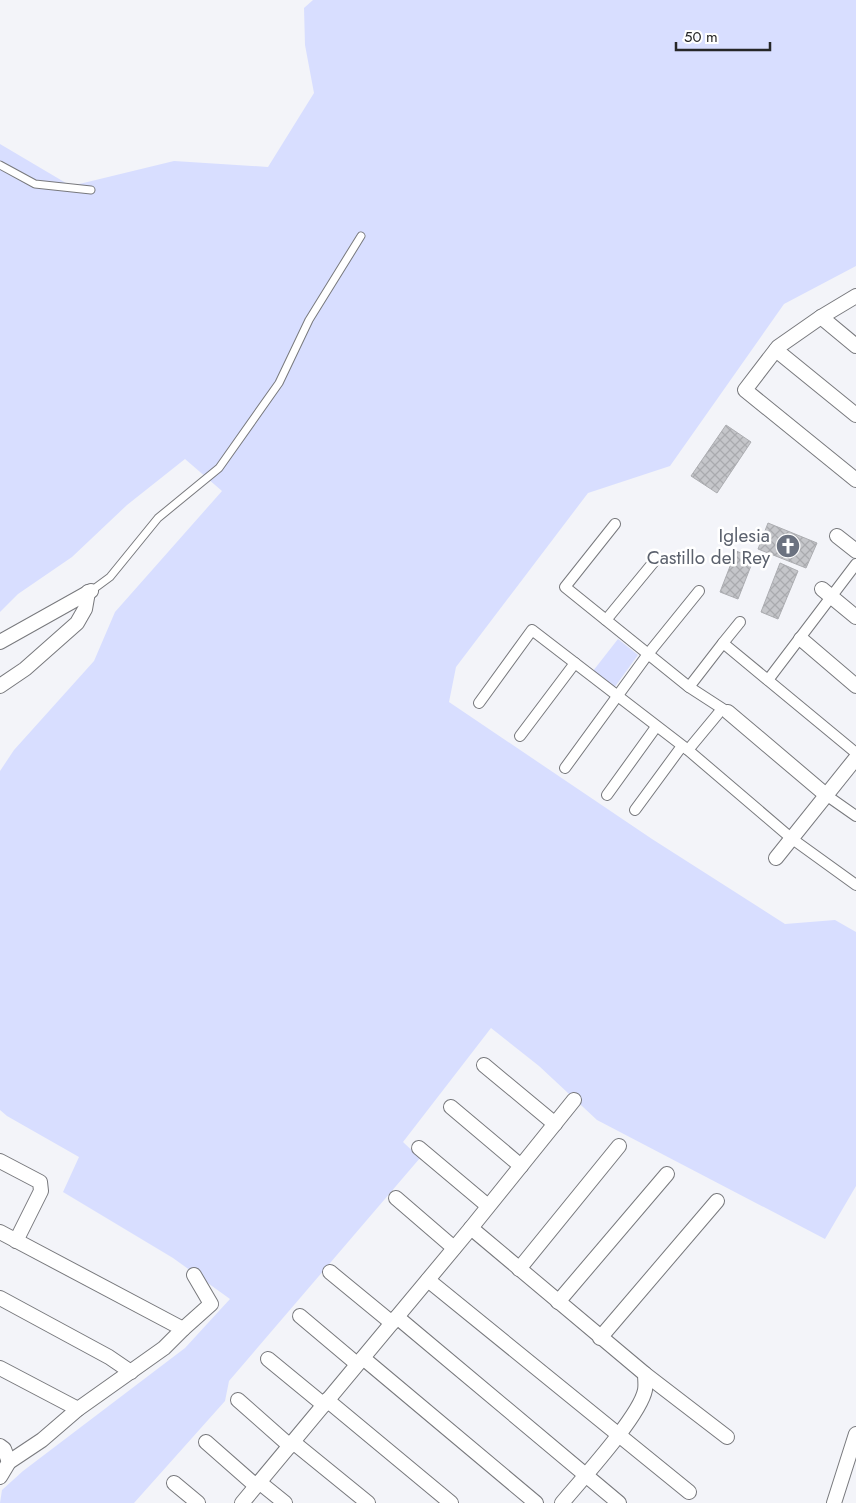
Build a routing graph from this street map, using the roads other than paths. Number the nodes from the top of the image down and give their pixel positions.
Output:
1 (0, 165) edge
2 (91, 190) dead end
3 (361, 236) dead end
4 (856, 296) edge
5 (822, 317) junction
6 (856, 346) edge
7 (776, 350) junction
8 (856, 415) edge
9 (856, 480) edge
10 (615, 524) dead end
11 (837, 536) dead end
12 (856, 551) edge
13 (657, 558) dead end
14 (856, 564) edge
15 (699, 591) dead end
16 (89, 592) junction
17 (827, 593) junction
18 (856, 618) edge
19 (606, 620) junction
20 (740, 622) dead end
21 (801, 639) junction
22 (0, 642) edge
23 (723, 643) junction
24 (648, 654) junction
25 (575, 663) junction
26 (768, 680) junction
27 (0, 686) edge
28 (856, 686) edge
29 (689, 687) junction
30 (617, 697) junction
31 (479, 703) dead end
32 (725, 710) junction
33 (656, 727) junction
34 (520, 736) dead end
35 (685, 748) junction
36 (856, 752) edge
37 (856, 758) edge
38 (565, 768) dead end
39 (607, 795) dead end
40 (826, 795) junction
41 (636, 810) dead end
42 (856, 816) edge
43 (791, 838) junction
44 (776, 858) dead end
45 (856, 885) edge
46 (484, 1064) dead end
47 (574, 1100) dead end
48 (451, 1107) dead end
49 (555, 1124) junction
50 (618, 1146) dead end
51 (419, 1148) dead end
52 (0, 1161) edge
53 (521, 1166) junction
54 (667, 1174) dead end
55 (396, 1198) dead end
56 (718, 1201) dead end
57 (488, 1206) junction
58 (471, 1228) junction
59 (0, 1232) edge
60 (16, 1241) junction
61 (454, 1248) junction
62 (519, 1269) junction
63 (330, 1272) dead end
64 (194, 1275) dead end
65 (428, 1280) junction
66 (0, 1298) edge
67 (558, 1302) junction
68 (300, 1316) dead end
69 (394, 1320) junction
70 (183, 1329) junction
71 (600, 1338) junction
72 (268, 1359) dead end
73 (360, 1361) junction
74 (0, 1368) edge
75 (131, 1372) junction
76 (645, 1374) junction
77 (238, 1400) dead end
78 (325, 1403) junction
79 (78, 1409) junction
80 (618, 1434) junction
81 (856, 1434) edge
82 (727, 1437) dead end
83 (206, 1442) dead end
84 (291, 1444) junction
85 (0, 1446) edge
86 (8, 1462) junction
87 (584, 1475) junction
88 (0, 1477) edge
89 (174, 1483) dead end
90 (258, 1484) junction
91 (690, 1492) dead end
92 (198, 1503) edge
93 (242, 1503) edge
94 (285, 1503) edge
95 (368, 1503) edge
96 (451, 1503) edge
97 (536, 1503) edge
98 (562, 1503) edge
99 (619, 1503) edge
100 (834, 1503) edge

1 - 2 lane
3 - 16 lane
4 - 5 street
5 - 6 street
5 - 7 street
7 - 8 street
7 - 9 street
10 - 19 street
11 - 12 street
13 - 19 street
14 - 17 street
15 - 24 street
16 - 22 street
16 - 27 street
17 - 18 street
17 - 21 street
19 - 24 street
20 - 23 street
21 - 26 street
21 - 28 street
23 - 26 street
23 - 29 street
24 - 29 street
24 - 30 street
25 - 30 street
25 - 31 street
25 - 34 street
26 - 36 street
29 - 32 street
30 - 33 street
30 - 38 street
32 - 35 street
32 - 40 street
33 - 35 street
33 - 39 street
35 - 41 street
35 - 43 street
37 - 40 street
40 - 42 street
40 - 43 street
43 - 44 street
43 - 45 street
46 - 49 street
47 - 49 street
48 - 53 street
49 - 53 street
50 - 62 street
51 - 57 street
52 - 60 street
53 - 57 street
54 - 67 street
55 - 61 street
56 - 71 street
57 - 58 street
58 - 61 street
58 - 62 street
59 - 60 street
60 - 70 street
61 - 65 street
62 - 67 street
63 - 69 street
64 - 70 street
65 - 69 street
65 - 80 street
66 - 75 street
67 - 71 street
68 - 73 street
69 - 73 street
69 - 87 street
70 - 75 street
71 - 76 street
72 - 78 street
73 - 78 street
73 - 97 street
74 - 79 street
75 - 79 street
76 - 80 street
76 - 82 street
77 - 84 street
78 - 84 street
78 - 96 street
79 - 86 street
80 - 87 street
80 - 91 street
81 - 100 street
83 - 90 street
84 - 90 street
84 - 95 street
85 - 86 street
86 - 88 street
87 - 98 street
87 - 99 street
89 - 92 street
90 - 93 street
90 - 94 street

